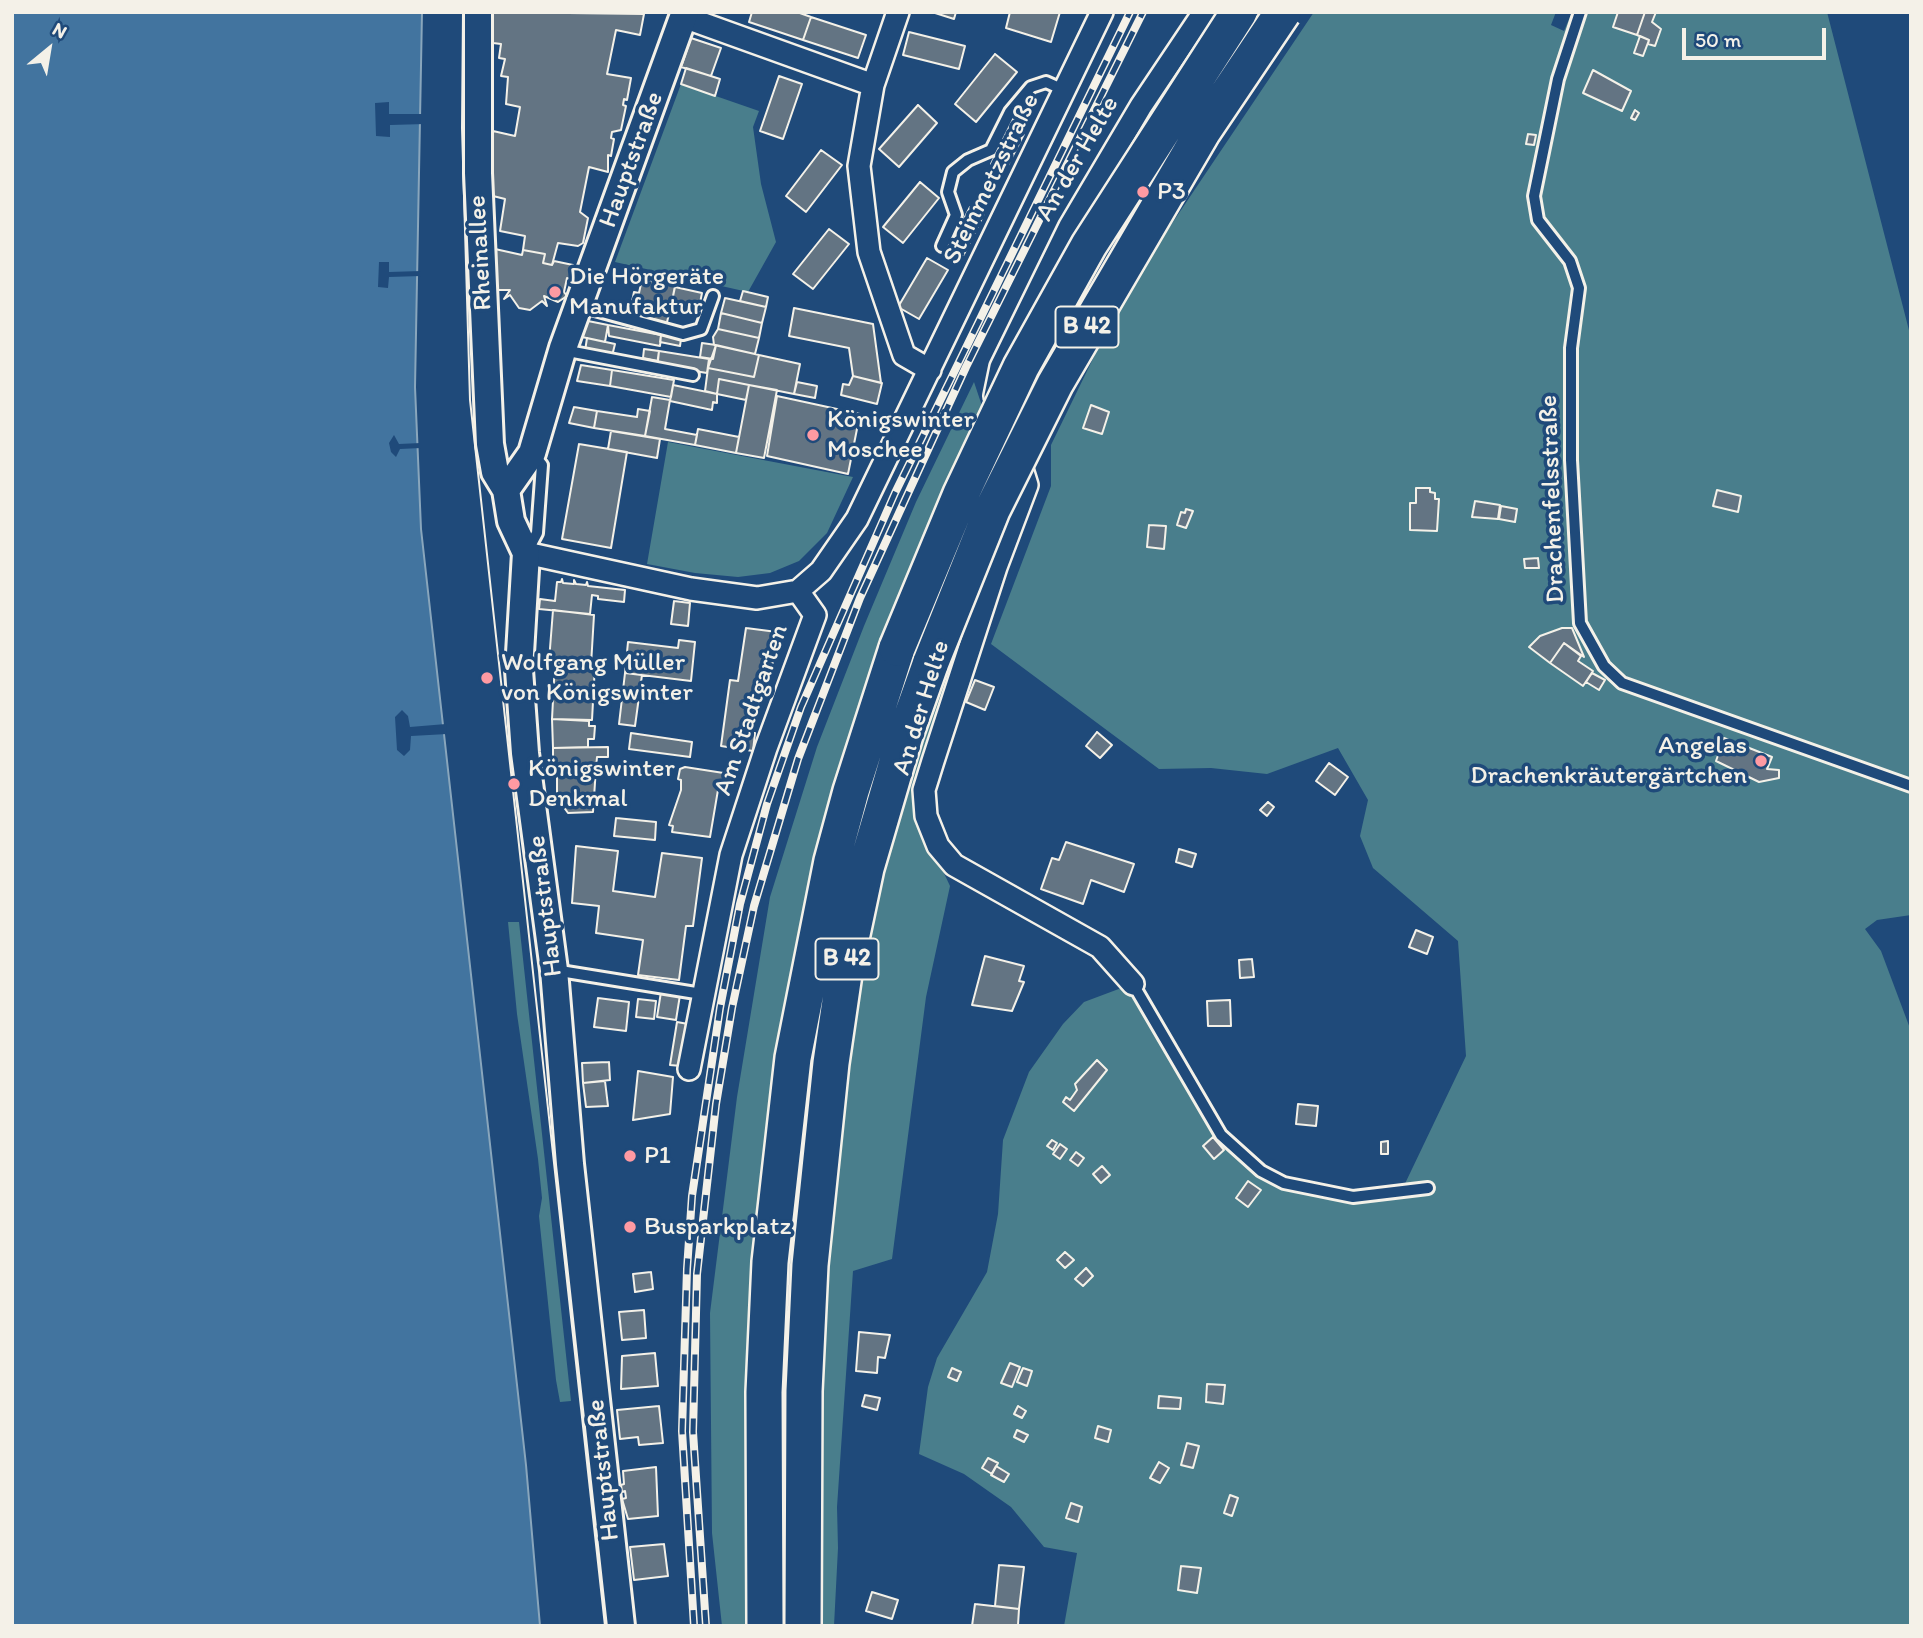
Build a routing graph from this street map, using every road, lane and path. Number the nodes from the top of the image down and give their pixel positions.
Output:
1 (478, 12) edge
2 (898, 12) edge
3 (1101, 12) edge
4 (1204, 12) edge
5 (1239, 12) edge
6 (1283, 12) edge
7 (1580, 12) edge
8 (685, 15) edge
9 (873, 85) junction
10 (1066, 91) junction
11 (942, 246) dead end
12 (713, 296) dead end
13 (579, 305) junction
14 (563, 350) junction
15 (930, 370) junction
16 (693, 375) dead end
17 (533, 453) junction
18 (506, 490) junction
19 (526, 553) junction
20 (798, 591) junction
21 (1911, 786) edge
22 (554, 970) junction
23 (1133, 984) joint
24 (702, 994) junction
25 (689, 1069) dead end
26 (1428, 1188) dead end
27 (621, 1626) edge
28 (765, 1626) edge
29 (803, 1626) edge

1 - 18 street, Rheinallee
2 - 9 street
3 - 10 street, Steinmetzstraße
4 - 23 street, An der Helte
5 - 28 highway, B 42, bridge
6 - 29 highway, B 42, bridge
7 - 21 lane, Drachenfelsstraße
8 - 9 street
8 - 13 street, Hauptstraße
9 - 15 street
10 - 11 lane
10 - 15 street, Steinmetzstraße
12 - 13 lane
13 - 14 street, Hauptstraße
14 - 16 lane
14 - 17 street, Hauptstraße
15 - 20 street, Am Stadtgarten
17 - 18 street, Hauptstraße
17 - 19 lane
18 - 19 street, Hauptstraße
19 - 20 street
19 - 22 street, Hauptstraße
20 - 24 street, Am Stadtgarten
22 - 24 lane
22 - 27 street, Hauptstraße
23 - 26 lane, An der Helte
24 - 25 street, Am Stadtgarten

